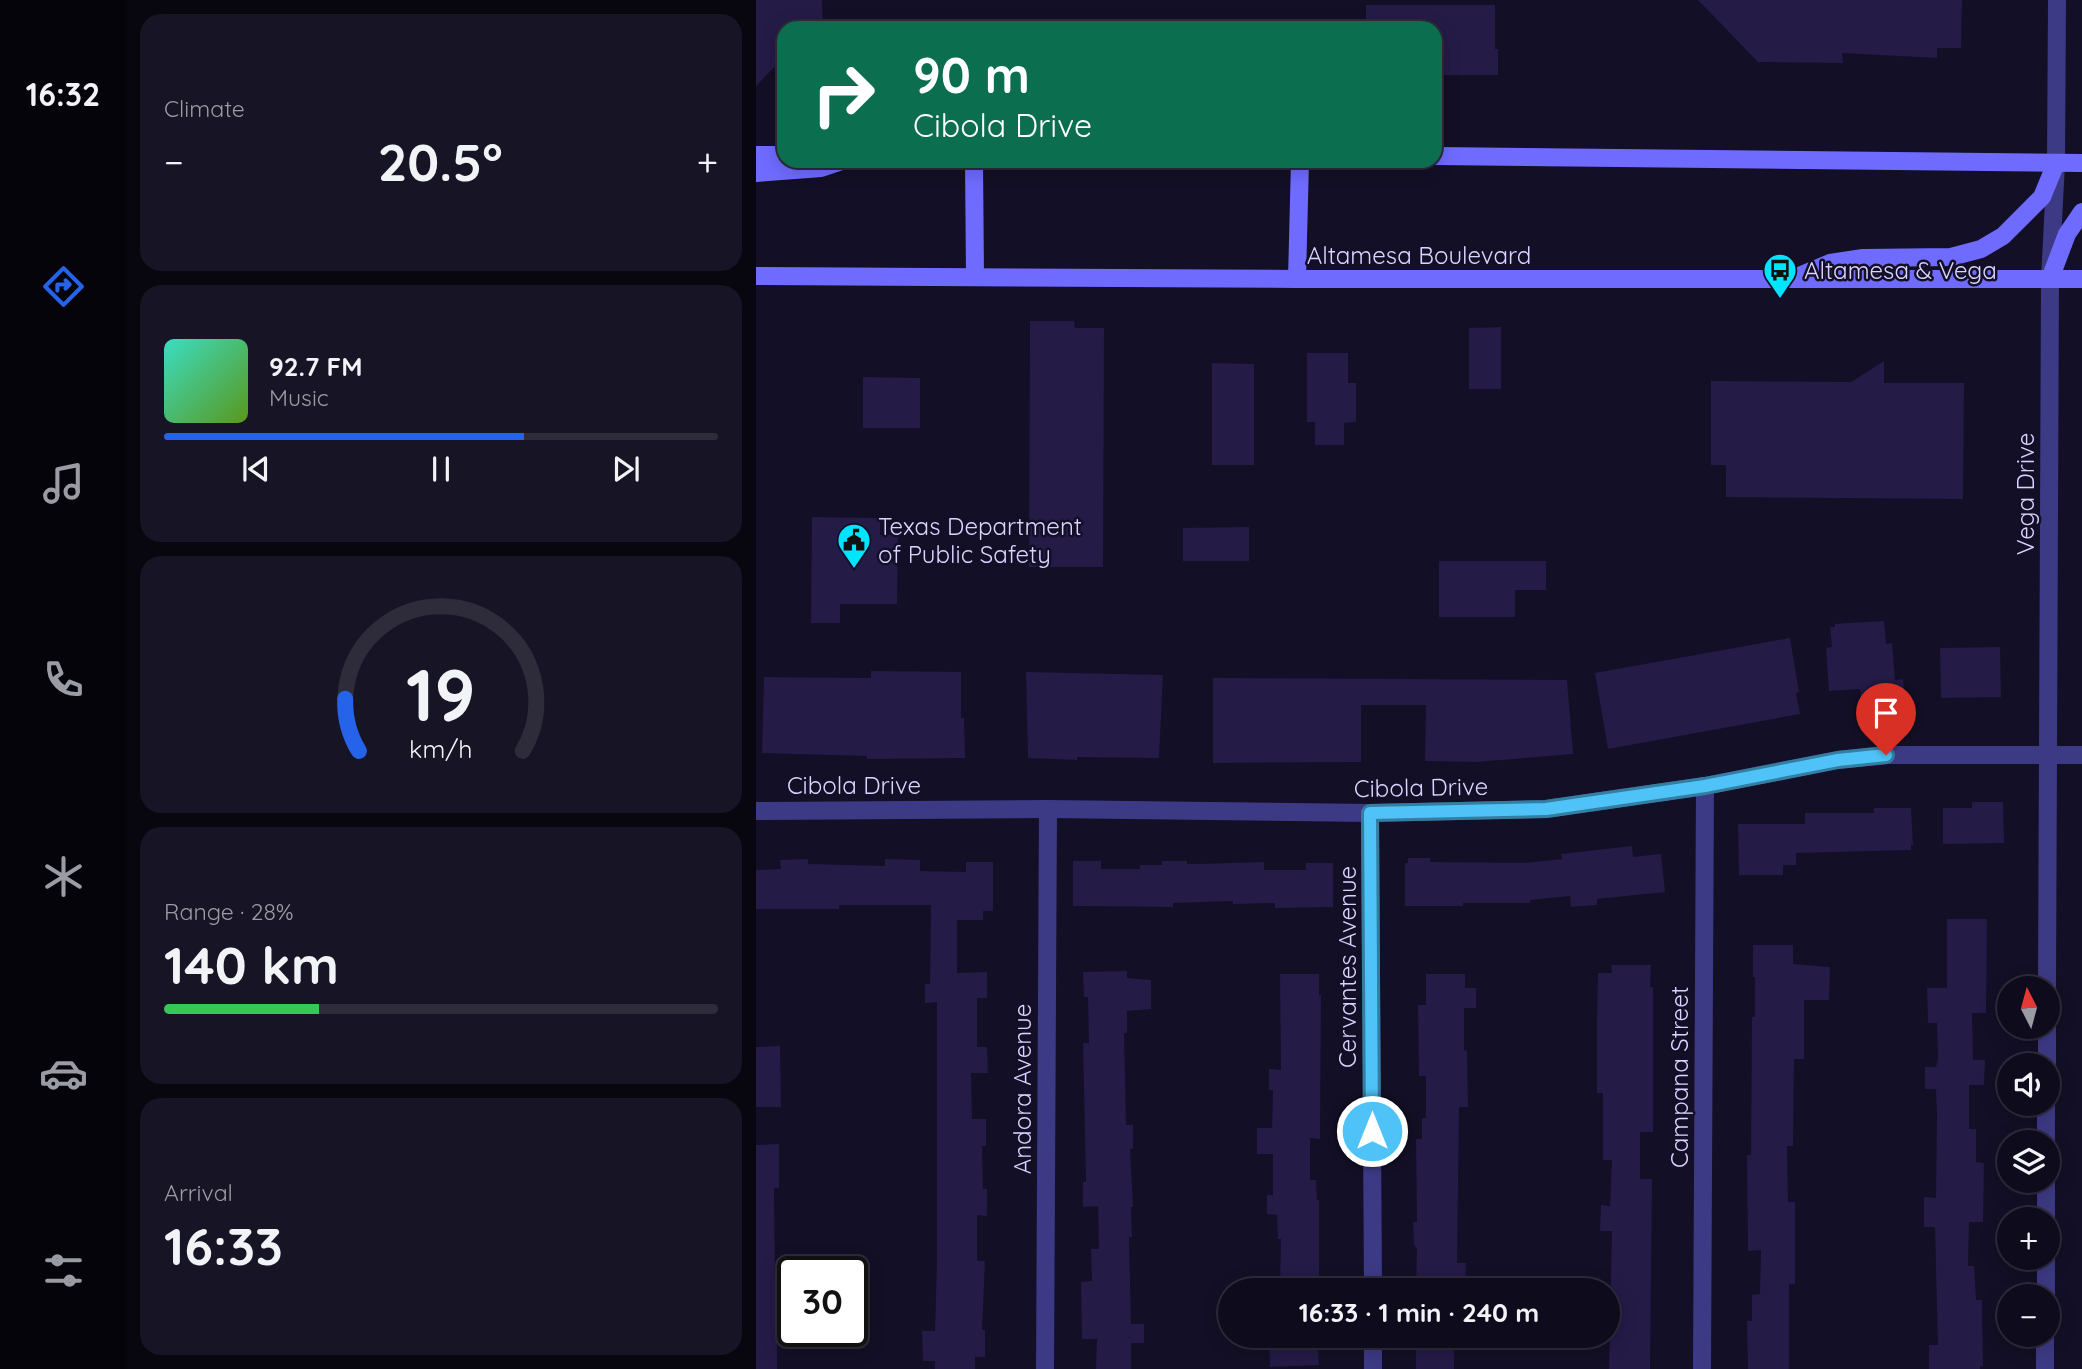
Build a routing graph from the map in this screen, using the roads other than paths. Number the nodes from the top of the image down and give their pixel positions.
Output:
1 (2057, 0) edge
2 (756, 155) edge
3 (777, 155) edge
4 (1442, 156) edge
5 (2056, 163) junction
6 (2082, 163) edge
7 (824, 168) edge
8 (974, 168) edge
9 (1300, 168) edge
10 (756, 173) edge
11 (2082, 212) edge
12 (756, 276) edge
13 (975, 277) junction
14 (1297, 279) junction
15 (1789, 279) junction
16 (2050, 279) junction
17 (2082, 279) edge
18 (2048, 755) junction
19 (2082, 755) edge
20 (1705, 786) junction
21 (1048, 809) junction
22 (756, 811) edge
23 (1370, 813) junction
24 (2047, 976) edge
25 (1373, 1278) edge
26 (2045, 1347) edge
27 (1373, 1348) edge
28 (1045, 1369) edge
29 (1373, 1369) edge
30 (1702, 1369) edge
31 (2045, 1369) edge

1 - 5 street, Vega Drive
2 - 3 main road
4 - 5 main road
5 - 6 main road
5 - 15 main road
5 - 16 street, Vega Drive
7 - 10 main road
8 - 13 main road
9 - 14 main road
11 - 16 main road
12 - 13 main road, Altamesa Boulevard
13 - 14 main road, Altamesa Boulevard
14 - 15 main road, Altamesa Boulevard
15 - 16 main road, Altamesa Boulevard
16 - 17 main road, Altamesa Boulevard
16 - 18 street, Vega Drive
18 - 19 street, Cibola Drive
18 - 20 street, Cibola Drive
18 - 24 street, Vega Drive
20 - 23 street, Cibola Drive
20 - 30 street, Campana Street
21 - 22 street, Cibola Drive
21 - 23 street, Cibola Drive
21 - 28 street, Andora Avenue
23 - 25 street, Cervantes Avenue
26 - 31 street
27 - 29 street

